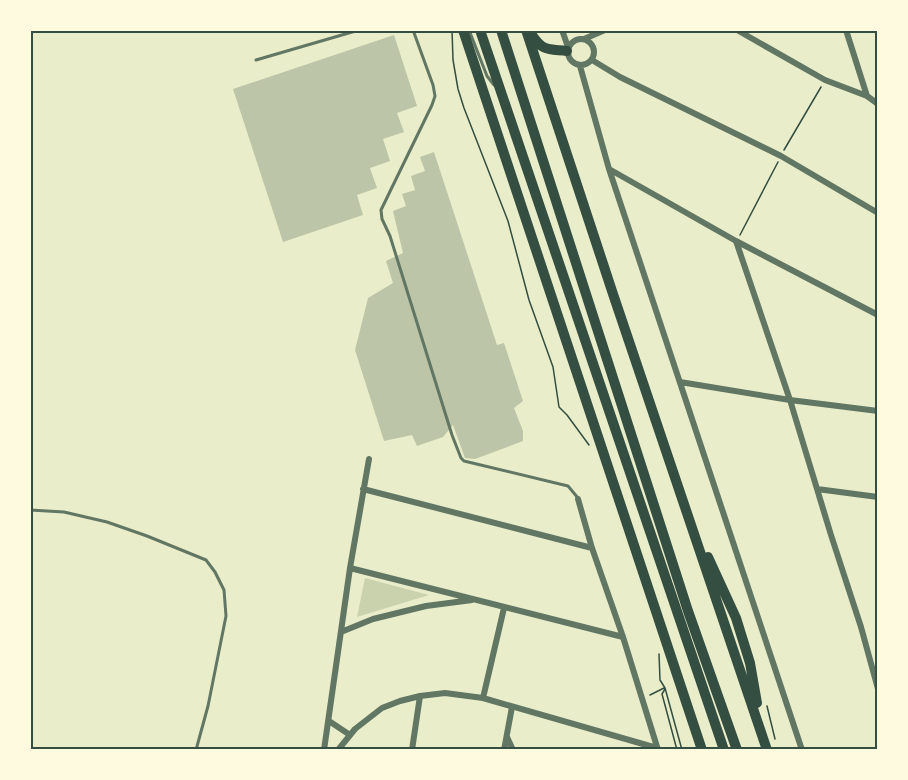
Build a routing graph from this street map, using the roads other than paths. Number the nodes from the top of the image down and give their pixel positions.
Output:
1 (359, 30) edge
2 (414, 30) edge
3 (463, 30) edge
4 (469, 30) edge
5 (480, 30) edge
6 (501, 30) edge
7 (528, 30) edge
8 (562, 30) edge
9 (605, 30) edge
10 (737, 30) edge
11 (846, 30) edge
12 (584, 39) junction
13 (568, 49) junction
14 (256, 60) dead end
15 (592, 60) junction
16 (580, 66) junction
17 (867, 96) junction
18 (505, 102) junction
19 (878, 104) edge
20 (609, 169) junction
21 (878, 213) edge
22 (736, 241) junction
23 (878, 315) edge
24 (680, 382) junction
25 (790, 400) junction
26 (878, 411) edge
27 (369, 459) dead end
28 (363, 489) junction
29 (817, 489) junction
30 (878, 497) edge
31 (578, 499) joint
32 (30, 510) edge
33 (592, 548) junction
34 (350, 568) junction
35 (476, 600) junction
36 (504, 608) junction
37 (341, 632) junction
38 (623, 637) junction
39 (878, 689) edge
40 (420, 696) junction
41 (483, 698) junction
42 (512, 707) junction
43 (691, 716) junction
44 (329, 721) junction
45 (350, 735) junction
46 (507, 736) junction
47 (766, 747) edge
48 (658, 749) edge
49 (196, 750) edge
50 (324, 750) edge
51 (338, 750) edge
52 (412, 750) edge
53 (504, 750) edge
54 (513, 750) edge
55 (694, 750) edge
56 (702, 750) edge
57 (724, 750) edge
58 (737, 750) edge
59 (802, 750) edge

1 - 14 lane
2 - 31 lane
3 - 43 highway
4 - 18 lane
5 - 18 highway
6 - 58 highway
7 - 13 highway
7 - 47 highway
8 - 13 street
9 - 12 street
10 - 17 street
11 - 17 street
12 - 13 street
12 - 15 street
13 - 16 street
15 - 16 street
15 - 21 street
16 - 20 street
17 - 19 street
18 - 57 highway
20 - 22 street
20 - 24 street
22 - 23 street
22 - 25 street
24 - 25 street
24 - 59 street
25 - 26 street
25 - 29 street
27 - 28 street
28 - 33 street
28 - 34 street
29 - 30 street
29 - 39 street
31 - 33 street
32 - 49 lane
33 - 38 street
34 - 35 street
34 - 37 street
35 - 36 street
35 - 37 street
36 - 38 street
36 - 41 street
37 - 44 street
38 - 48 street
40 - 41 street
40 - 45 street
40 - 52 street
41 - 42 street
42 - 46 street
42 - 48 street
43 - 55 highway
43 - 56 highway
44 - 45 street
44 - 50 street
45 - 51 street
46 - 53 street
46 - 54 street

